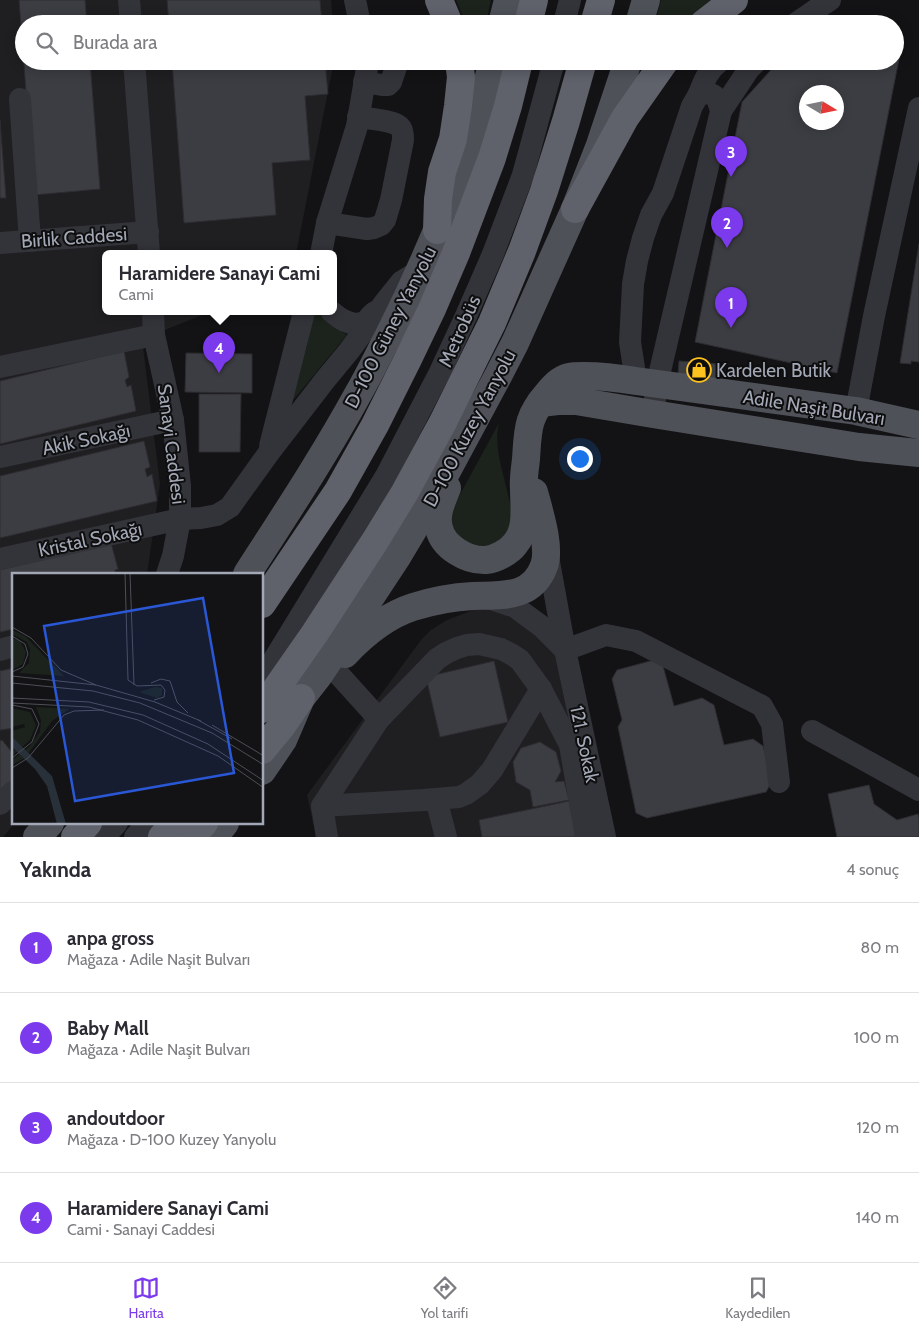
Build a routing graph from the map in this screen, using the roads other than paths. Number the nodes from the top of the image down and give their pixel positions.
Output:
1 (130, 0) edge
2 (356, 0) edge
3 (440, 0) edge
4 (508, 0) edge
5 (534, 0) edge
6 (570, 0) edge
7 (601, 0) edge
8 (646, 0) edge
9 (734, 0) edge
10 (830, 0) edge
11 (131, 15) edge
12 (358, 15) edge
13 (446, 15) edge
14 (504, 15) edge
15 (530, 15) edge
16 (566, 15) edge
17 (597, 15) edge
18 (642, 15) edge
19 (715, 15) edge
20 (808, 15) edge
21 (135, 70) edge
22 (395, 70) edge
23 (460, 70) edge
24 (491, 70) edge
25 (516, 70) edge
26 (552, 70) edge
27 (580, 70) edge
28 (625, 70) edge
29 (659, 70) edge
30 (710, 70) edge
31 (748, 70) edge
32 (365, 72) edge
33 (699, 94) junction
34 (20, 99) dead end
35 (919, 108) edge
36 (721, 111) junction
37 (358, 117) junction
38 (575, 209) junction
39 (327, 223) junction
40 (438, 230) junction
41 (148, 232) junction
42 (30, 241) junction
43 (0, 243) edge
44 (149, 250) edge
45 (311, 250) edge
46 (322, 250) edge
47 (419, 271) junction
48 (385, 302) junction
49 (153, 315) edge
50 (303, 315) edge
51 (337, 315) edge
52 (154, 335) junction
53 (0, 368) edge
54 (646, 382) junction
55 (540, 403) junction
56 (856, 411) junction
57 (478, 413) junction
58 (653, 414) junction
59 (173, 420) junction
60 (919, 425) edge
61 (268, 454) junction
62 (919, 454) edge
63 (526, 456) junction
64 (0, 457) edge
65 (180, 519) junction
66 (547, 550) junction
67 (0, 559) edge
68 (167, 573) edge
69 (247, 573) edge
70 (321, 582) junction
71 (483, 596) junction
72 (264, 601) edge
73 (264, 646) edge
74 (565, 650) junction
75 (332, 667) junction
76 (264, 676) edge
77 (540, 689) junction
78 (301, 698) junction
79 (264, 705) edge
80 (379, 719) junction
81 (812, 731) dead end
82 (264, 748) edge
83 (264, 768) edge
84 (779, 782) dead end
85 (919, 790) edge
86 (12, 792) edge
87 (436, 799) junction
88 (0, 804) edge
89 (322, 806) junction
90 (49, 824) edge
91 (87, 824) edge
92 (116, 824) edge
93 (147, 824) edge
94 (173, 824) edge
95 (203, 824) edge
96 (224, 824) edge
97 (37, 837) edge
98 (75, 837) edge
99 (104, 837) edge
100 (135, 837) edge
101 (162, 837) edge
102 (191, 837) edge
103 (214, 837) edge
104 (328, 837) edge
105 (446, 837) edge
106 (586, 837) edge
107 (605, 837) edge

1 - 11 street
2 - 12 street
3 - 13 highway
4 - 14 main road
5 - 15 highway
6 - 16 street
7 - 17 highway
8 - 18 main road
9 - 19 highway
10 - 20 street
21 - 41 street
22 - 32 street
23 - 40 highway
24 - 40 main road, D-100 Güney Yanyolu
25 - 72 highway
26 - 70 street, Metrobüs
27 - 79 highway
28 - 38 main road, D-100 Kuzey Yanyolu
29 - 38 highway
30 - 33 street
31 - 36 street
32 - 37 street
33 - 36 street
33 - 54 street
34 - 42 street
35 - 56 street
36 - 54 street
37 - 39 street
37 - 39 street
38 - 57 main road, D-100 Kuzey Yanyolu
39 - 45 street
39 - 46 street
40 - 47 main road, D-100 Güney Yanyolu
41 - 42 street, Birlik Caddesi
41 - 44 street
42 - 43 street, Birlik Caddesi
47 - 48 street
47 - 69 main road, D-100 Güney Yanyolu
48 - 51 street
48 - 61 street, Kristal Sokağı
49 - 52 street, Sanayi Caddesi
50 - 61 street
52 - 53 street
52 - 59 street, Sanayi Caddesi
54 - 55 main road, Adile Naşit Bulvarı
54 - 56 main road, Adile Naşit Bulvarı
54 - 58 street
55 - 58 main road, Adile Naşit Bulvarı
55 - 63 main road, Adile Naşit Bulvarı
56 - 60 main road, Adile Naşit Bulvarı
57 - 63 main road, Adile Naşit Bulvarı
57 - 78 main road, D-100 Kuzey Yanyolu
58 - 62 main road, Adile Naşit Bulvarı
59 - 64 street, Akik Sokağı
59 - 65 street, Sanayi Caddesi
61 - 65 street, Kristal Sokağı
63 - 66 main road, Adile Naşit Bulvarı
65 - 67 street, Kristal Sokağı
65 - 68 street, Sanayi Caddesi
66 - 71 main road, Adile Naşit Bulvarı
66 - 74 street, 121. Sokak
70 - 73 street, Metrobüs
70 - 76 street, Metrobüs
71 - 74 street
71 - 75 main road, Adile Naşit Bulvarı
74 - 84 street
74 - 107 street, 121. Sokak
75 - 78 main road, Adile Naşit Bulvarı
75 - 80 street
77 - 80 street
77 - 87 street
77 - 106 street
78 - 82 highway
78 - 83 main road, D-100 Kuzey Yanyolu
80 - 89 street
81 - 85 street
86 - 88 street
87 - 89 street
87 - 105 street
89 - 104 street
90 - 97 main road
91 - 98 highway
92 - 99 street
93 - 100 street
94 - 101 highway
95 - 102 highway
96 - 103 main road

